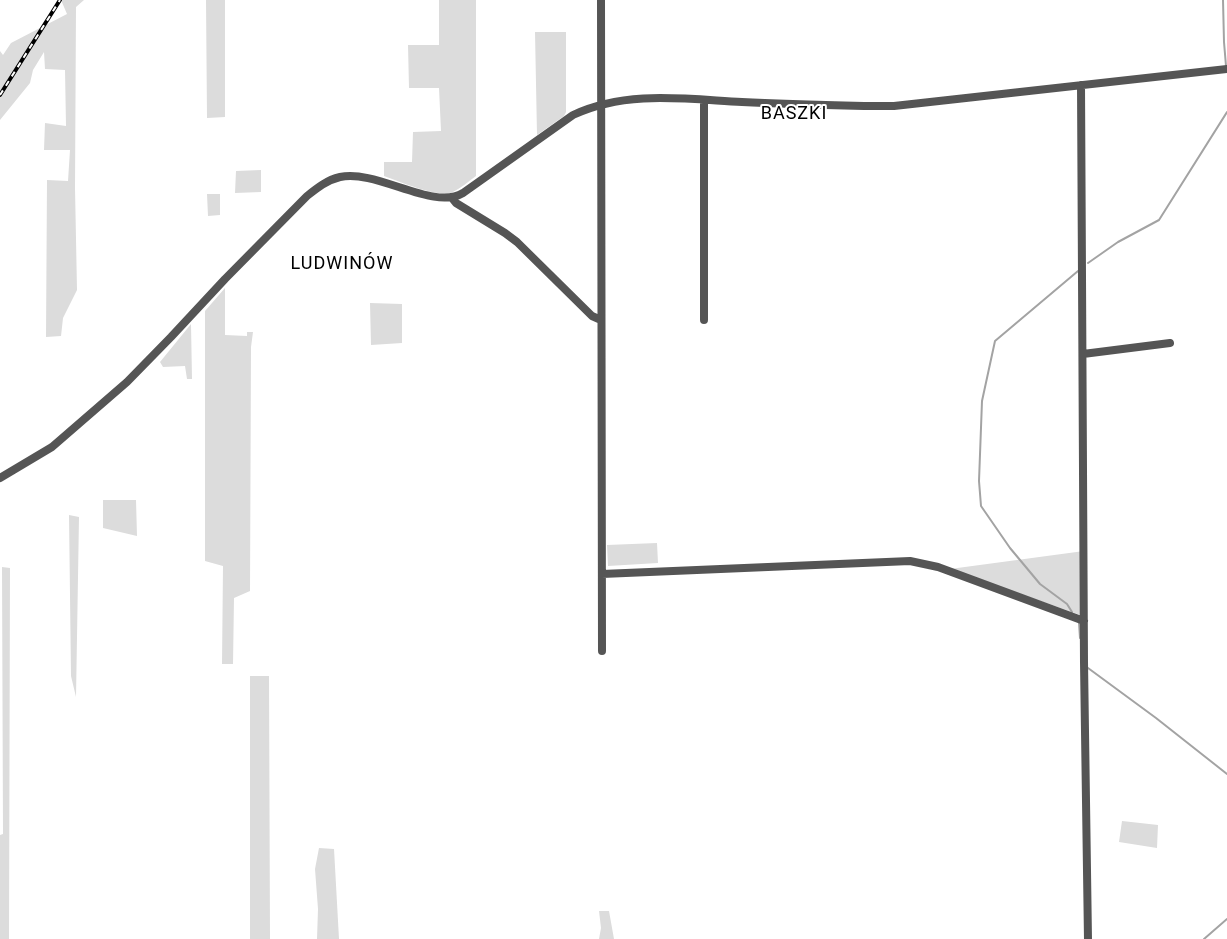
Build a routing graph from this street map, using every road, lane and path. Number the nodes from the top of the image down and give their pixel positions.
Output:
1 (601, 0) edge
2 (1227, 69) edge
3 (1081, 85) junction
4 (704, 100) junction
5 (600, 104) junction
6 (452, 198) junction
7 (601, 320) junction
8 (704, 320) dead end
9 (1170, 343) dead end
10 (1083, 354) junction
11 (0, 478) edge
12 (602, 574) junction
13 (1084, 621) junction
14 (602, 651) dead end
15 (1088, 939) edge

1 - 5 street
2 - 3 street
3 - 4 street
3 - 10 street
4 - 5 street
4 - 8 street
5 - 6 street
5 - 7 street
6 - 7 street
6 - 11 street
7 - 12 street
9 - 10 street
10 - 13 street
12 - 13 street
12 - 14 street
13 - 15 street

